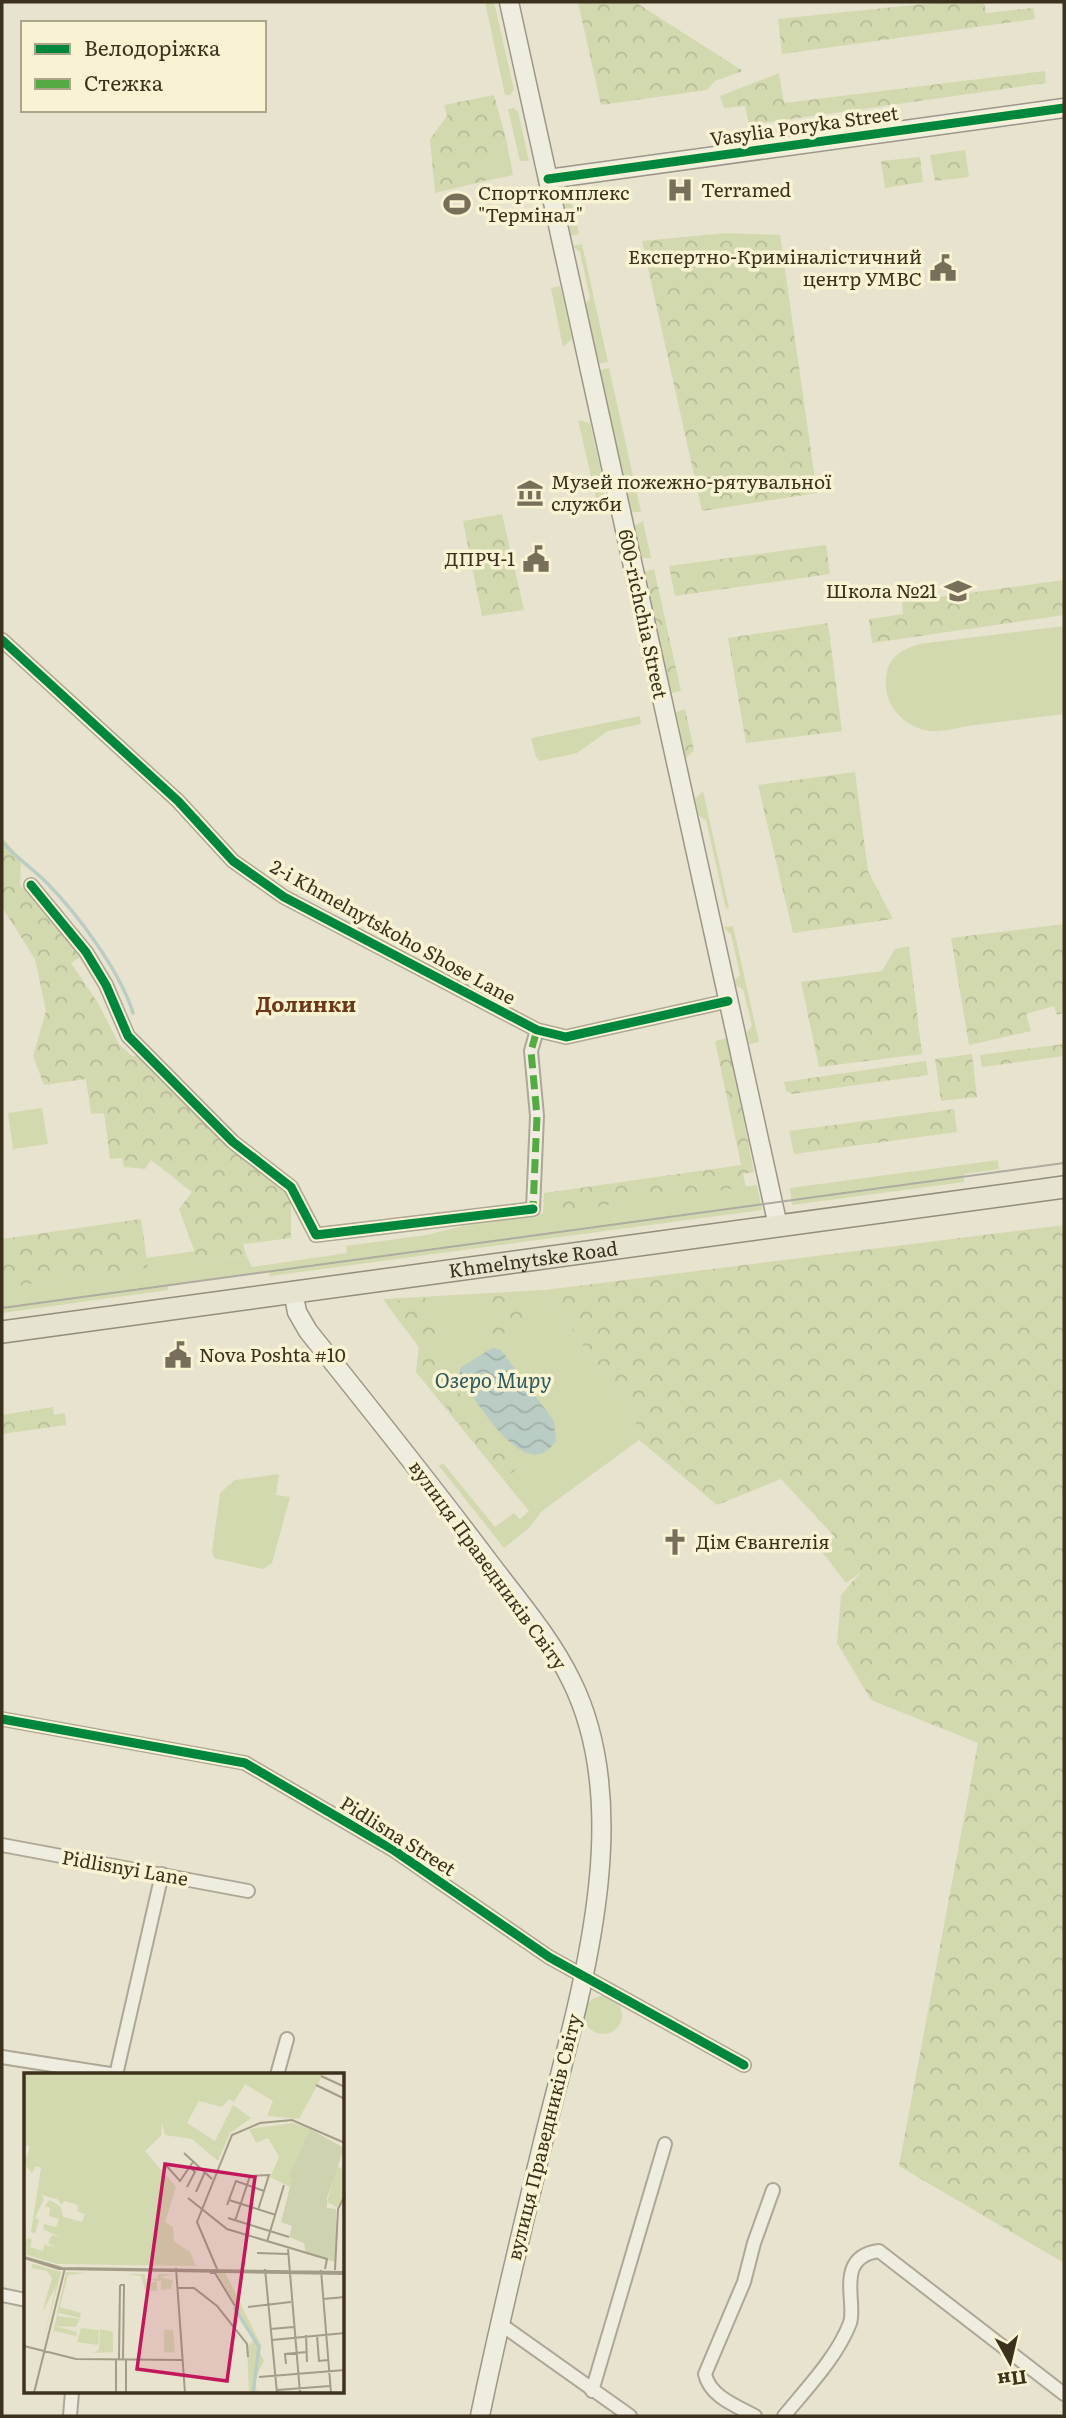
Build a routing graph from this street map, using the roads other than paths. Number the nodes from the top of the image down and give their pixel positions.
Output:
1 (509, 2) edge
2 (1064, 108) edge
3 (548, 179) junction
4 (2, 640) edge
5 (31, 885) dead end
6 (728, 1001) junction
7 (537, 1030) junction
8 (1064, 1187) edge
9 (778, 1226) junction
10 (293, 1291) junction
11 (2, 1332) edge
12 (2, 1719) edge
13 (2, 1846) edge
14 (162, 1874) junction
15 (247, 1891) dead end
16 (583, 1976) junction
17 (287, 2039) dead end
18 (2, 2057) edge
19 (744, 2065) dead end
20 (103, 2073) edge
21 (116, 2073) edge
22 (278, 2073) edge
23 (665, 2144) dead end
24 (774, 2190) dead end
25 (2, 2295) edge
26 (24, 2300) edge
27 (499, 2323) junction
28 (592, 2391) junction
29 (1064, 2393) edge
30 (72, 2394) edge
31 (70, 2416) edge
32 (480, 2416) edge
33 (631, 2416) edge
34 (755, 2416) edge
35 (784, 2416) edge

1 - 3 main road, 600-richchia Street
2 - 3 main road, Vasylia Poryka Street
3 - 6 main road, 600-richchia Street
4 - 7 street, 2-i Khmelnytskoho Shose Lane
5 - 7 street
6 - 7 street, 2-i Khmelnytskoho Shose Lane
6 - 9 main road, 600-richchia Street
8 - 9 main road, Khmelnytske Road
9 - 10 main road, Khmelnytske Road
10 - 11 main road, Khmelnytske Road
10 - 16 main road, вулиця Праведників Світу
12 - 16 street, Pidlisna Street
13 - 14 street, Pidlisnyi Lane
14 - 15 street, Pidlisnyi Lane
14 - 21 street
16 - 19 street, Pidlisna Street
16 - 27 main road, вулиця Праведників Світу
17 - 22 street
18 - 20 street
23 - 28 street
24 - 34 street
25 - 26 street
27 - 28 street
27 - 32 main road, вулиця Праведників Світу
28 - 33 street
29 - 35 street
30 - 31 street

